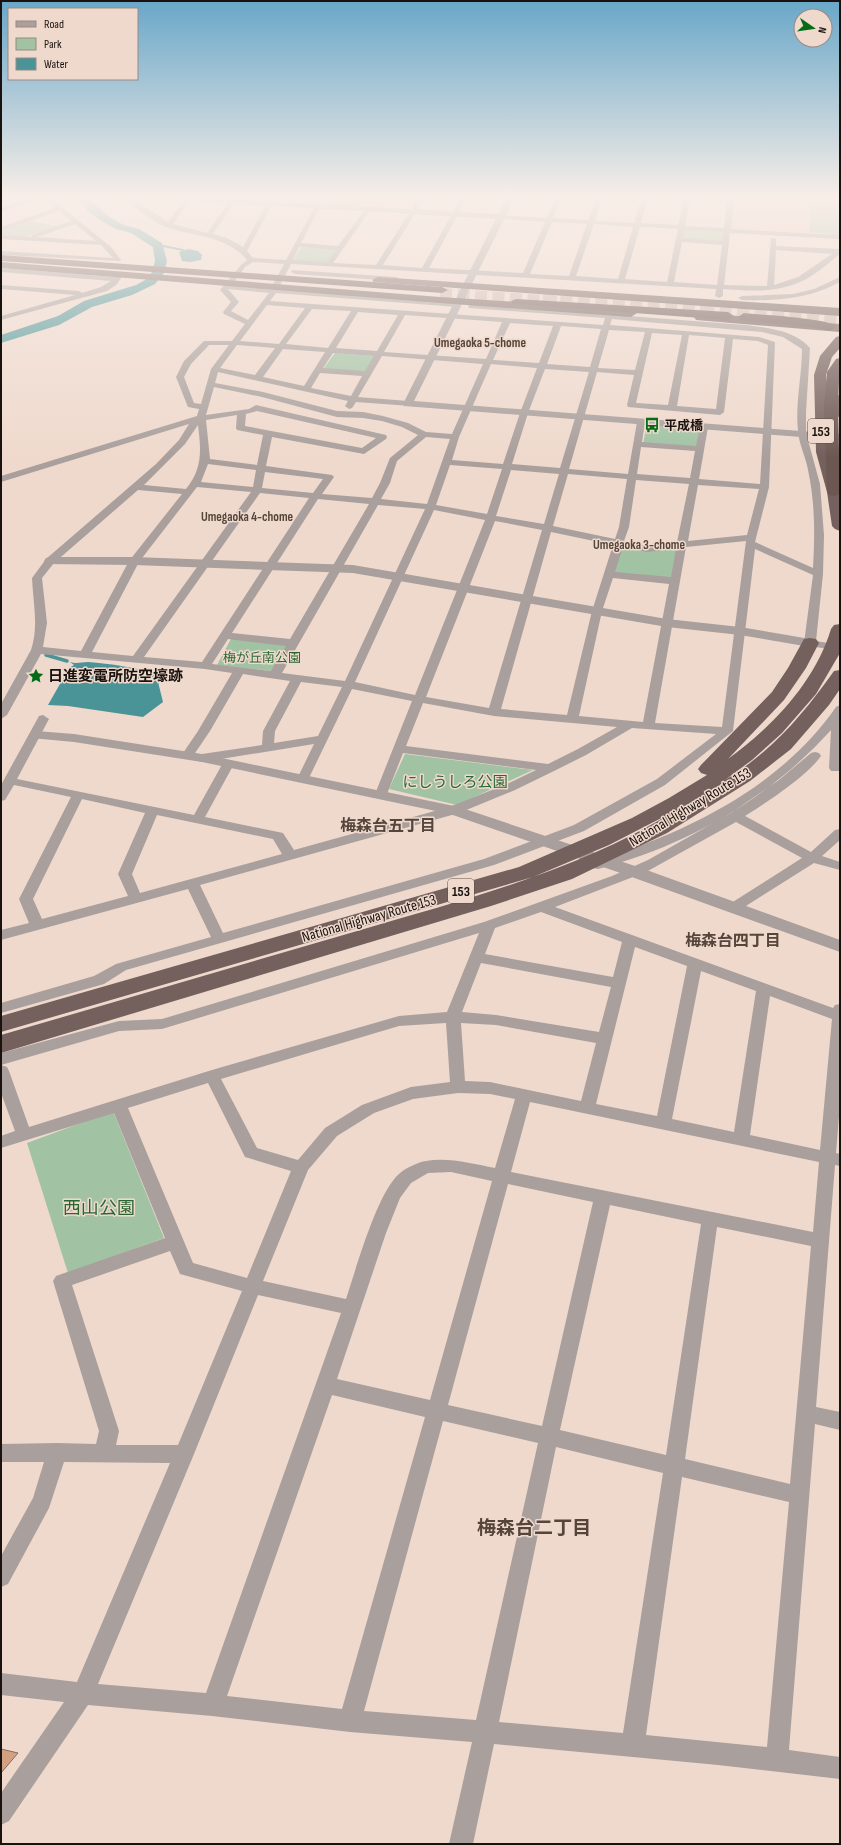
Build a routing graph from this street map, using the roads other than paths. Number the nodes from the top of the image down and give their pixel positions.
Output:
1 (107, 285) edge
2 (280, 285) edge
3 (301, 285) edge
4 (367, 285) edge
5 (369, 285) edge
6 (464, 285) edge
7 (466, 285) edge
8 (482, 285) edge
9 (531, 285) edge
10 (672, 285) edge
11 (785, 285) edge
12 (829, 285) edge
13 (226, 287) joint
14 (1, 288) edge
15 (12, 288) junction
16 (721, 288) junction
17 (770, 288) joint
18 (273, 291) junction
19 (443, 292) junction
20 (1, 293) edge
21 (89, 294) junction
22 (719, 298) junction
23 (682, 300) junction
24 (266, 303) junction
25 (458, 303) junction
26 (310, 306) junction
27 (472, 306) dead end
28 (768, 307) junction
29 (356, 309) junction
30 (402, 312) junction
31 (840, 312) edge
32 (640, 313) junction
33 (452, 316) junction
34 (729, 316) dead end
35 (609, 317) junction
36 (744, 317) dead end
37 (1, 318) edge
38 (507, 320) junction
39 (689, 323) junction
40 (250, 324) junction
41 (558, 324) junction
42 (606, 327) junction
43 (838, 329) edge
44 (649, 330) junction
45 (686, 333) junction
46 (728, 336) junction
47 (235, 343) junction
48 (282, 347) junction
49 (331, 350) junction
50 (379, 354) junction
51 (431, 358) junction
52 (488, 362) junction
53 (840, 362) edge
54 (823, 363) junction
55 (542, 366) junction
56 (215, 368) junction
57 (594, 369) junction
58 (318, 370) junction
59 (638, 373) junction
60 (368, 374) junction
61 (257, 378) junction
62 (210, 384) junction
63 (306, 389) junction
64 (803, 392) junction
65 (352, 399) junction
66 (840, 399) edge
67 (408, 404) junction
68 (203, 407) junction
69 (672, 408) junction
70 (467, 409) junction
71 (242, 413) junction
72 (345, 413) junction
73 (524, 413) junction
74 (840, 413) edge
75 (580, 417) junction
76 (198, 419) junction
77 (641, 422) junction
78 (704, 427) junction
79 (768, 431) junction
80 (268, 434) junction
81 (424, 434) junction
82 (804, 434) junction
83 (455, 437) junction
84 (840, 437) edge
85 (638, 444) junction
86 (700, 450) junction
87 (205, 461) junction
88 (446, 462) junction
89 (507, 466) junction
90 (262, 468) junction
91 (564, 471) junction
92 (632, 476) junction
93 (1, 479) edge
94 (694, 481) junction
95 (136, 487) junction
96 (764, 487) junction
97 (192, 488) junction
98 (257, 490) junction
99 (834, 492) junction
100 (316, 495) junction
101 (375, 501) junction
102 (431, 507) junction
103 (491, 518) junction
104 (840, 526) edge
105 (547, 528) junction
106 (751, 540) junction
107 (619, 544) junction
108 (682, 545) junction
109 (50, 561) junction
110 (134, 561) junction
111 (205, 564) junction
112 (271, 566) junction
113 (337, 568) junction
114 (818, 574) junction
115 (609, 575) junction
116 (398, 577) junction
117 (675, 581) junction
118 (464, 588) junction
119 (527, 599) junction
120 (597, 611) junction
121 (667, 623) junction
122 (840, 628) edge
123 (740, 631) junction
124 (226, 636) junction
125 (293, 643) junction
126 (812, 643) junction
127 (840, 648) edge
128 (37, 650) junction
129 (85, 654) junction
130 (136, 660) junction
131 (205, 666) junction
132 (239, 671) junction
133 (840, 675) edge
134 (274, 676) junction
135 (297, 679) junction
136 (348, 686) junction
137 (419, 699) junction
138 (494, 712) junction
139 (837, 714) edge
140 (1, 715) edge
141 (43, 719) dead end
142 (572, 719) junction
143 (630, 724) junction
144 (648, 726) junction
145 (727, 730) junction
146 (36, 735) junction
147 (323, 738) junction
148 (268, 746) junction
149 (398, 749) junction
150 (810, 754) junction
151 (194, 757) junction
152 (228, 764) junction
153 (550, 768) junction
154 (838, 770) edge
155 (303, 779) junction
156 (11, 781) junction
157 (381, 794) junction
158 (78, 795) junction
159 (1, 798) edge
160 (681, 800) junction
161 (153, 810) junction
162 (454, 810) junction
163 (737, 817) junction
164 (197, 820) junction
165 (840, 833) edge
166 (553, 843) junction
167 (290, 855) junction
168 (812, 858) junction
169 (840, 866) edge
170 (629, 870) junction
171 (565, 874) junction
172 (192, 883) junction
173 (136, 898) junction
174 (541, 907) junction
175 (733, 908) junction
176 (37, 925) junction
177 (489, 925) junction
178 (1, 935) edge
179 (220, 939) junction
180 (630, 940) junction
181 (840, 946) edge
182 (477, 957) junction
183 (696, 963) junction
184 (619, 983) junction
185 (764, 988) junction
186 (1, 1008) edge
187 (840, 1012) edge
188 (453, 1017) junction
189 (57, 1018) junction
190 (1, 1024) edge
191 (605, 1039) junction
192 (1, 1044) edge
193 (1, 1059) edge
194 (1, 1071) edge
195 (212, 1076) junction
196 (458, 1087) junction
197 (524, 1095) junction
198 (119, 1105) junction
199 (587, 1108) junction
200 (663, 1124) junction
201 (24, 1134) junction
202 (741, 1140) junction
203 (1, 1142) edge
204 (834, 1159) edge
205 (301, 1168) junction
206 (502, 1177) junction
207 (602, 1197) junction
208 (710, 1219) junction
209 (820, 1241) junction
210 (175, 1242) junction
211 (251, 1286) junction
212 (353, 1308) junction
213 (326, 1385) junction
214 (436, 1409) junction
215 (806, 1414) junction
216 (840, 1422) edge
217 (549, 1436) junction
218 (57, 1452) junction
219 (104, 1452) junction
220 (1, 1453) edge
221 (184, 1454) junction
222 (674, 1466) junction
223 (799, 1495) junction
224 (1, 1577) edge
225 (1, 1684) edge
226 (82, 1695) junction
227 (212, 1706) junction
228 (350, 1720) junction
229 (485, 1731) junction
230 (633, 1746) junction
231 (777, 1760) junction
232 (840, 1768) edge
233 (1, 1812) edge
234 (461, 1844) edge

1 - 21 street
2 - 18 street
3 - 19 highway
4 - 19 highway
5 - 19 highway
6 - 19 highway
7 - 25 street
8 - 23 highway
9 - 22 street
10 - 16 street
11 - 17 street
12 - 22 street
13 - 18 street
13 - 40 street
14 - 15 street
15 - 20 street
15 - 21 street
16 - 17 street
16 - 22 street
18 - 24 street
18 - 25 street
19 - 25 highway
21 - 37 street
23 - 28 highway
23 - 34 highway
24 - 26 street
24 - 40 street
25 - 32 highway
25 - 33 street
26 - 29 street
26 - 48 street
27 - 35 street
28 - 31 highway
28 - 43 highway
29 - 30 street
29 - 49 street
30 - 33 street
30 - 50 street
32 - 39 street
32 - 43 highway
33 - 38 street
33 - 51 street
35 - 39 street
35 - 42 street
36 - 43 highway
38 - 41 street
38 - 52 street
39 - 64 street
40 - 47 street
41 - 42 street
41 - 55 street
42 - 44 street
42 - 57 street
43 - 54 highway, 153
44 - 45 street
44 - 59 street
45 - 46 street
45 - 69 street
46 - 69 street
46 - 79 street
47 - 48 street
47 - 56 street
47 - 68 street
48 - 49 street
48 - 61 street
49 - 50 street
49 - 58 street
50 - 51 street
50 - 60 street
51 - 52 street
51 - 67 street
52 - 55 street
52 - 70 street
53 - 99 highway
54 - 64 street
54 - 99 highway, 153
55 - 57 street
55 - 73 street
56 - 61 street
56 - 62 street
57 - 59 street
57 - 75 street
58 - 60 street
58 - 63 street
59 - 69 street
60 - 65 street
61 - 63 street
62 - 68 street
62 - 72 street
63 - 65 street
64 - 82 street
65 - 67 street
65 - 72 street
66 - 74 highway, 153
67 - 70 street
68 - 76 street
70 - 73 street
70 - 83 street
71 - 76 street
71 - 80 street
71 - 80 street
72 - 81 street
73 - 75 street
73 - 89 street
75 - 77 street
75 - 91 street
76 - 87 street
76 - 93 street
76 - 95 street
77 - 78 street
77 - 85 street
78 - 79 street
78 - 86 street
79 - 82 street
79 - 96 street
80 - 90 street
81 - 83 street
81 - 101 street
82 - 84 street
82 - 114 street
83 - 88 street
85 - 86 street
85 - 92 street
86 - 94 street
87 - 90 street
87 - 97 street
88 - 89 street
88 - 102 street
89 - 91 street
89 - 103 street
90 - 98 street
90 - 100 street
91 - 92 street
91 - 105 street
92 - 94 street
92 - 107 street
94 - 96 street
94 - 108 street
95 - 97 street
95 - 109 street
96 - 106 street
97 - 98 street
97 - 110 street
98 - 100 street
98 - 111 street
99 - 104 highway, 153
100 - 101 street
100 - 112 street
101 - 102 street
101 - 113 street
102 - 103 street
102 - 116 street
103 - 105 street
103 - 118 street
105 - 107 street
105 - 119 street
106 - 108 street
106 - 114 street
106 - 123 street
107 - 108 street
107 - 115 street
108 - 117 street
109 - 110 street
109 - 128 street
110 - 111 street
110 - 129 street
111 - 112 street
111 - 130 street
112 - 113 street
112 - 124 street
113 - 116 street
113 - 125 street
114 - 126 street
115 - 117 street
115 - 120 street
116 - 118 street
116 - 136 street
117 - 121 street
118 - 119 street
118 - 137 street
119 - 120 street
119 - 138 street
120 - 121 street
120 - 142 street
121 - 123 street
121 - 144 street
122 - 160 highway, National Highway Route 153 / 153
123 - 126 street
123 - 145 street
124 - 125 street
124 - 131 street
125 - 134 street
126 - 127 street
126 - 160 highway
128 - 129 street
128 - 140 street
129 - 130 street
130 - 131 street
131 - 132 street
132 - 134 street
132 - 151 street
133 - 171 highway, National Highway Route 153 / 153
134 - 135 street
135 - 136 street
135 - 148 street
136 - 137 street
136 - 147 street
137 - 138 street
137 - 149 street
138 - 142 street
139 - 150 street
139 - 154 street
141 - 146 street
142 - 143 street
143 - 144 street
143 - 153 street
144 - 145 street
145 - 166 street
146 - 151 street
146 - 156 street
147 - 148 street
147 - 155 street
148 - 151 street
149 - 153 street
149 - 157 street
150 - 154 street
150 - 163 street
150 - 171 street
151 - 152 street
152 - 155 street
152 - 164 street
153 - 162 street
155 - 157 street
156 - 158 street
156 - 159 street
157 - 162 street
158 - 161 street
158 - 176 street
160 - 189 highway, National Highway Route 153 / 153
161 - 164 street
161 - 173 street
162 - 166 street
162 - 167 street
163 - 168 street
163 - 170 street
164 - 167 street
165 - 168 street
166 - 170 street
166 - 179 street
167 - 172 street
168 - 169 street
168 - 175 street
170 - 174 street
170 - 175 street
171 - 189 highway, National Highway Route 153 / 153
172 - 173 street
172 - 179 street
173 - 176 street
174 - 177 street
174 - 180 street
175 - 181 street
176 - 178 street
177 - 182 street
177 - 189 street
179 - 189 street
180 - 183 street
180 - 184 street
182 - 184 street
182 - 188 street
183 - 185 street
183 - 200 street
184 - 191 street
185 - 187 street
185 - 202 street
186 - 189 street
187 - 204 street
188 - 191 street
188 - 195 street
188 - 196 street
189 - 190 highway, National Highway Route 153 / 153
189 - 192 highway, National Highway Route 153 / 153
189 - 193 street
191 - 199 street
194 - 201 street
195 - 198 street
195 - 205 street
196 - 197 street
196 - 205 street
197 - 199 street
197 - 206 street
198 - 201 street
198 - 210 street
199 - 200 street
200 - 202 street
201 - 203 street
202 - 204 street
204 - 209 street
205 - 211 street
206 - 207 street
206 - 212 street
206 - 214 street
207 - 208 street
207 - 217 street
208 - 209 street
208 - 222 street
209 - 215 street
210 - 211 street
210 - 219 street
211 - 212 street
211 - 221 street
212 - 213 street
213 - 214 street
213 - 227 street
214 - 217 street
214 - 228 street
215 - 216 street
215 - 223 street
217 - 222 street
217 - 229 street
218 - 219 street
218 - 220 street
218 - 224 street
219 - 221 street
221 - 226 street
222 - 223 street
222 - 230 street
223 - 231 street
225 - 226 street
226 - 227 street
226 - 233 street
227 - 228 street
228 - 229 street
229 - 230 street
229 - 234 street
230 - 231 street
231 - 232 street

